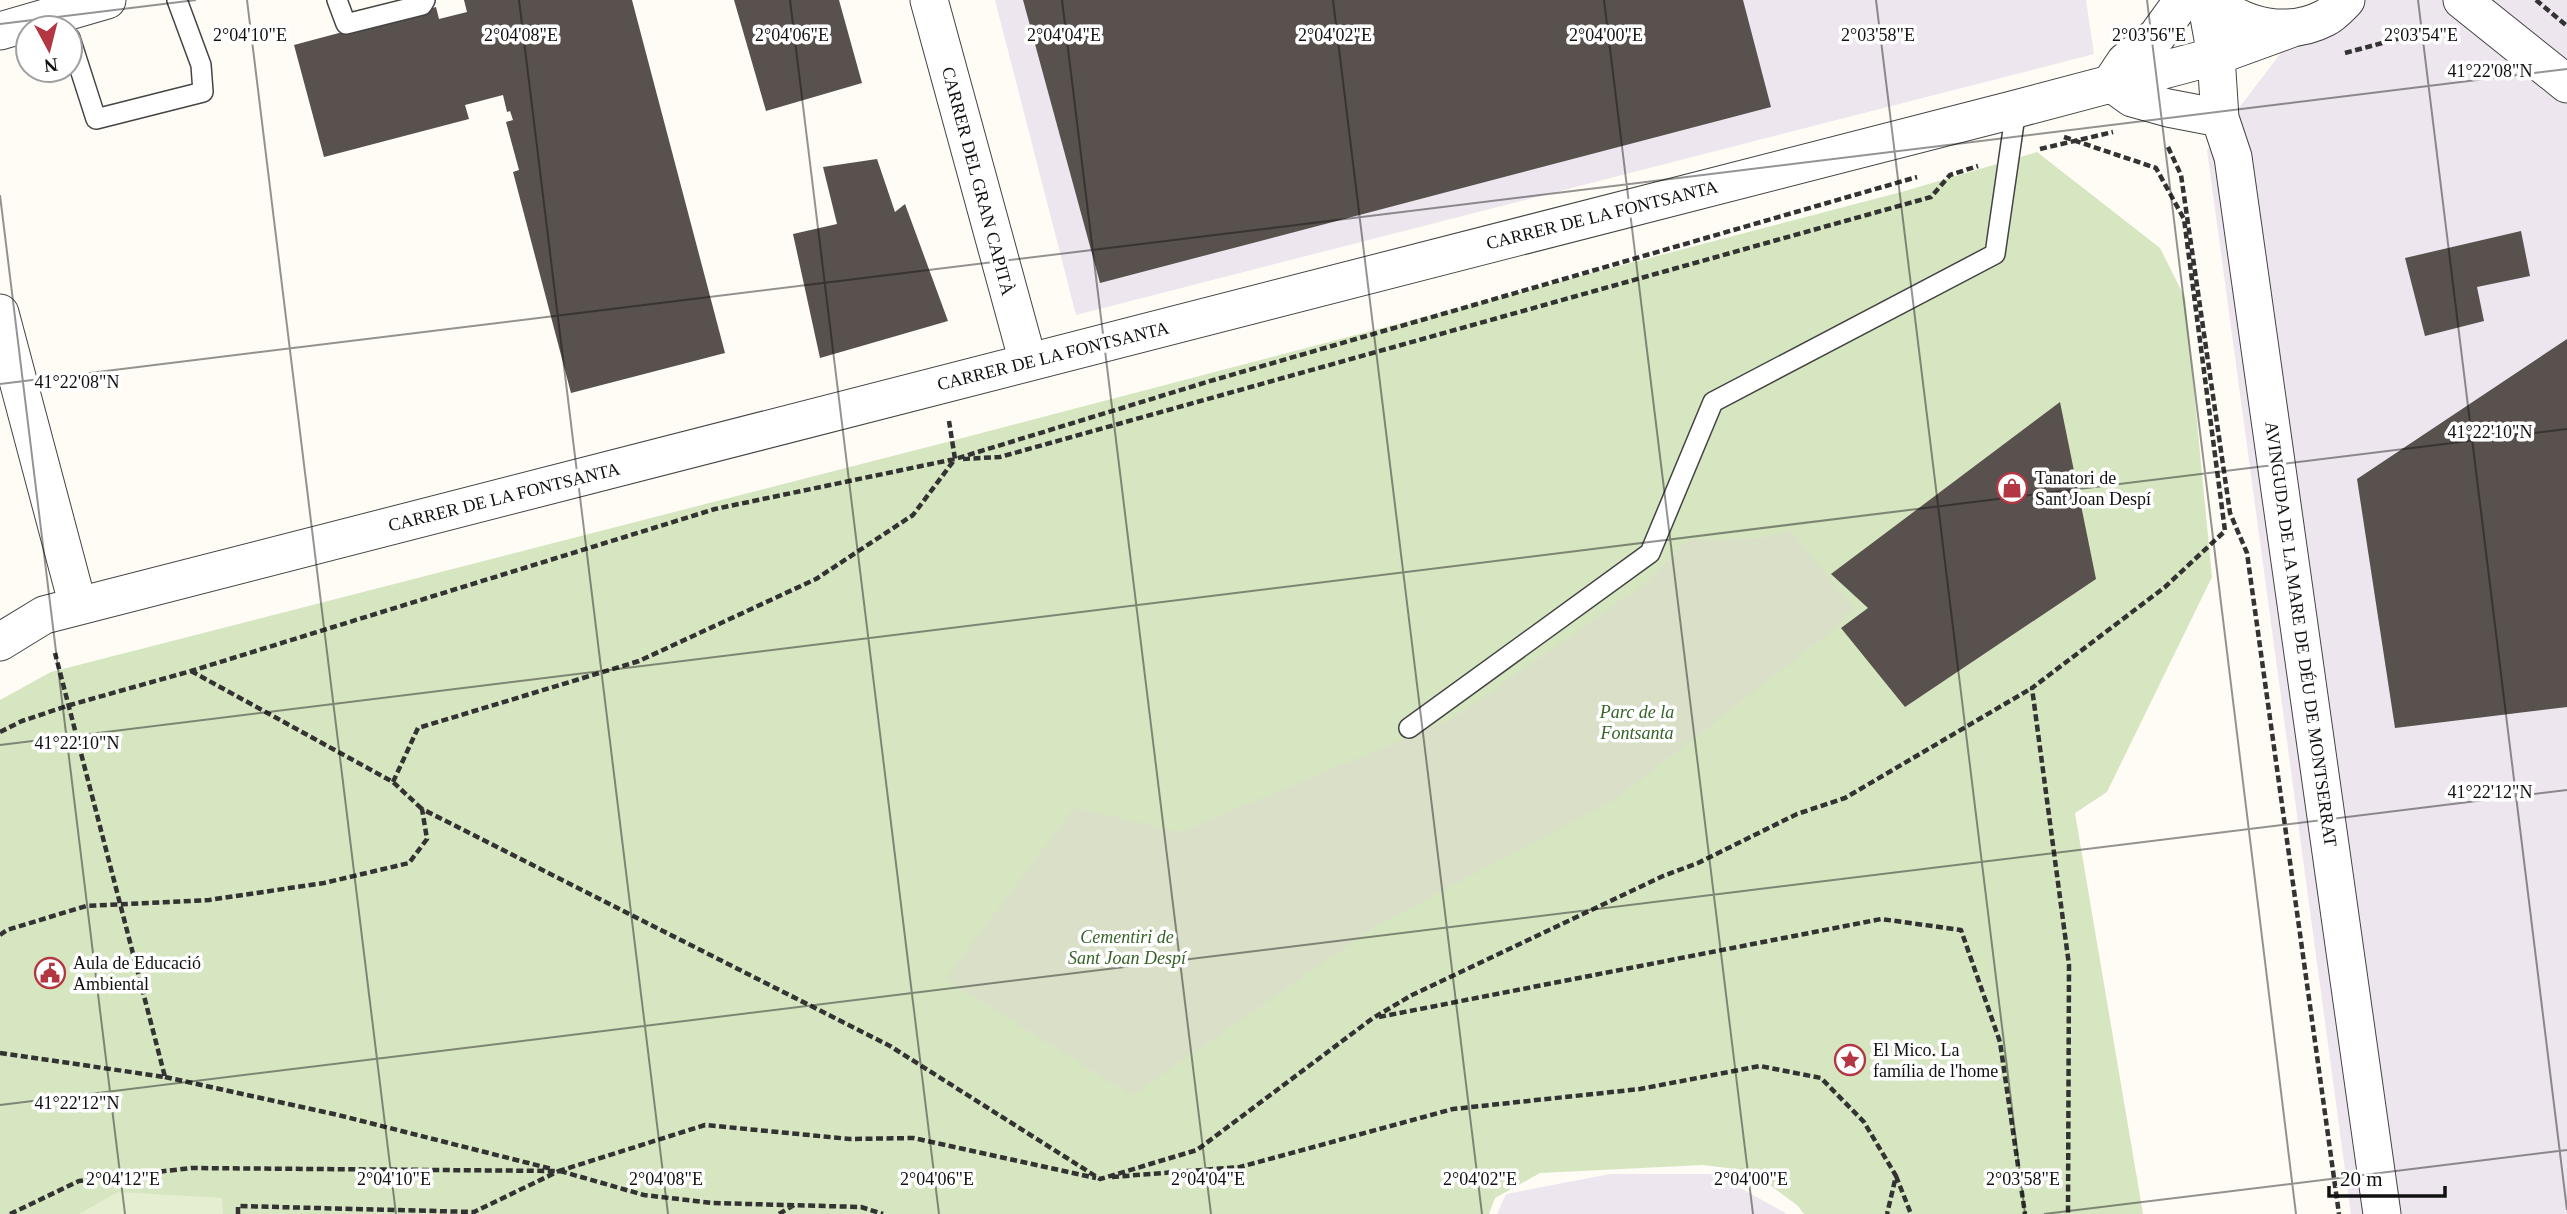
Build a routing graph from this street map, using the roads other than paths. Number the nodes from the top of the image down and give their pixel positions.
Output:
1 (107, 0) edge
2 (177, 0) edge
3 (337, 0) edge
4 (425, 0) edge
5 (929, 0) edge
6 (2183, 0) edge
7 (2206, 0) edge
8 (2213, 0) edge
9 (2374, 0) edge
10 (2336, 9) edge
11 (2453, 10) edge
12 (84, 15) edge
13 (2290, 29) junction
14 (2216, 56) junction
15 (84, 82) edge
16 (2111, 83) junction
17 (2567, 84) edge
18 (2016, 109) junction
19 (2220, 118) junction
20 (0, 313) edge
21 (1028, 362) junction
22 (61, 611) junction
23 (0, 642) edge
24 (1409, 727) dead end
25 (2382, 1214) edge

1 - 12 street
2 - 15 lane
3 - 4 lane
5 - 21 street, CARRER DEL GRAN CAPITÀ
6 - 16 street
7 - 14 street
8 - 13 street
9 - 10 street, CARRER DE LA FONTSANTA
10 - 13 street, CARRER DE LA FONTSANTA
11 - 17 street
13 - 14 street, CARRER DE LA FONTSANTA
14 - 16 street, CARRER DE LA FONTSANTA
14 - 19 street, AVINGUDA DE LA MARE DE DÉU DE MONTSERRAT
16 - 18 street, CARRER DE LA FONTSANTA
16 - 19 street
18 - 21 street, CARRER DE LA FONTSANTA
18 - 24 lane
19 - 25 street, AVINGUDA DE LA MARE DE DÉU DE MONTSERRAT
20 - 22 street
21 - 22 street, CARRER DE LA FONTSANTA
22 - 23 street, CARRER DE LA FONTSANTA

